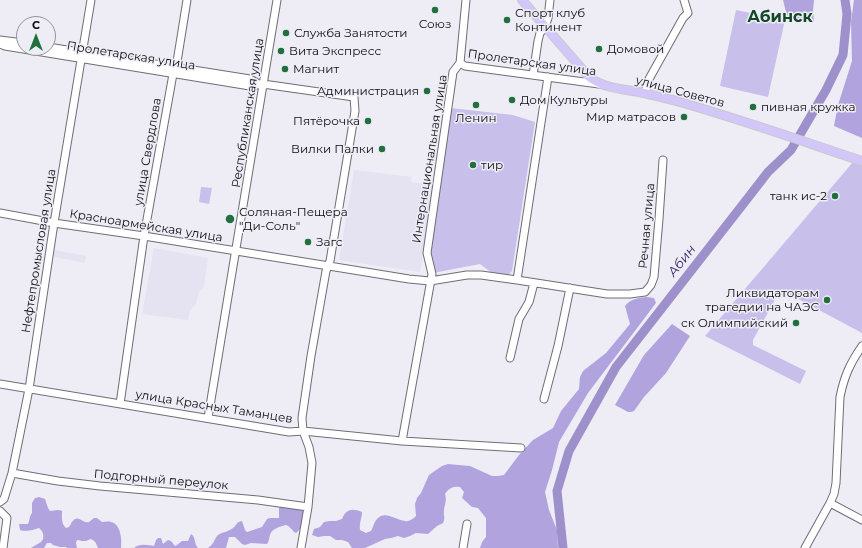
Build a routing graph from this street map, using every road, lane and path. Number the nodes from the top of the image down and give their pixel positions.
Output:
1 (91, 0) edge
2 (187, 0) edge
3 (277, 0) edge
4 (466, 0) edge
5 (522, 0) edge
6 (550, 0) edge
7 (684, 0) edge
8 (545, 27) junction
9 (0, 40) edge
10 (16, 42) edge
11 (0, 44) edge
12 (56, 49) edge
13 (82, 56) junction
14 (460, 63) junction
15 (174, 71) junction
16 (533, 75) junction
17 (548, 78) junction
18 (261, 84) junction
19 (601, 84) junction
20 (645, 93) junction
21 (663, 160) dead end
22 (862, 160) edge
23 (0, 213) edge
24 (54, 223) junction
25 (144, 236) junction
26 (235, 251) junction
27 (328, 266) junction
28 (517, 280) junction
29 (430, 281) junction
30 (534, 283) junction
31 (570, 288) junction
32 (645, 292) joint
33 (862, 346) edge
34 (510, 358) dead end
35 (0, 384) edge
36 (29, 389) junction
37 (544, 399) dead end
38 (120, 404) junction
39 (208, 418) junction
40 (303, 431) junction
41 (402, 441) junction
42 (521, 448) dead end
43 (12, 473) junction
44 (0, 502) edge
45 (830, 503) junction
46 (308, 507) junction
47 (0, 511) edge
48 (862, 520) edge
49 (467, 524) dead end
50 (3, 548) edge
51 (301, 548) edge
52 (463, 548) edge
53 (805, 548) edge

1 - 13 street, Нефтепромысловая улица
2 - 15 street, улица Свердлова
3 - 18 street, Республиканская улица
4 - 14 street, Интернациональная улица
5 - 8 main road, улица Советов
6 - 8 street
7 - 20 street
8 - 16 street
8 - 19 main road, улица Советов
9 - 10 street
11 - 13 street, Пролетарская улица
12 - 13 street, Пролетарская улица
13 - 15 street, Пролетарская улица
13 - 24 street, Нефтепромысловая улица
14 - 16 street, Пролетарская улица
14 - 29 street, Интернациональная улица
15 - 18 street, Пролетарская улица
15 - 25 street, улица Свердлова
16 - 17 street, Пролетарская улица
17 - 19 street, Пролетарская улица
17 - 28 street
18 - 26 street, Республиканская улица
18 - 27 street, Пролетарская улица
19 - 20 main road, улица Советов
20 - 22 main road, улица Советов
21 - 32 street, Речная улица
23 - 24 street, Красноармейская улица
24 - 25 street, Красноармейская улица
24 - 36 street, Нефтепромысловая улица
25 - 26 street, Красноармейская улица
25 - 38 street, улица Свердлова
26 - 27 street, Красноармейская улица
26 - 39 street, Республиканская улица
27 - 29 street, Красноармейская улица
27 - 40 street
28 - 29 street, Красноармейская улица
28 - 30 street, Красноармейская улица
29 - 41 street, Интернациональная улица
30 - 31 street, Красноармейская улица
30 - 34 street
31 - 32 street, Красноармейская улица
31 - 37 street
33 - 45 street
35 - 36 street, улица Красных Таманцев
36 - 38 street, улица Красных Таманцев
36 - 43 street, Нефтепромысловая улица
38 - 39 street, улица Красных Таманцев
39 - 40 street, улица Красных Таманцев
40 - 41 street, улица Красных Таманцев
40 - 46 street
41 - 42 street, улица Красных Таманцев
43 - 44 street, Нефтепромысловая улица
43 - 46 street, Подгорный переулок
45 - 48 street
45 - 53 street
46 - 51 street
47 - 50 street
49 - 52 street

